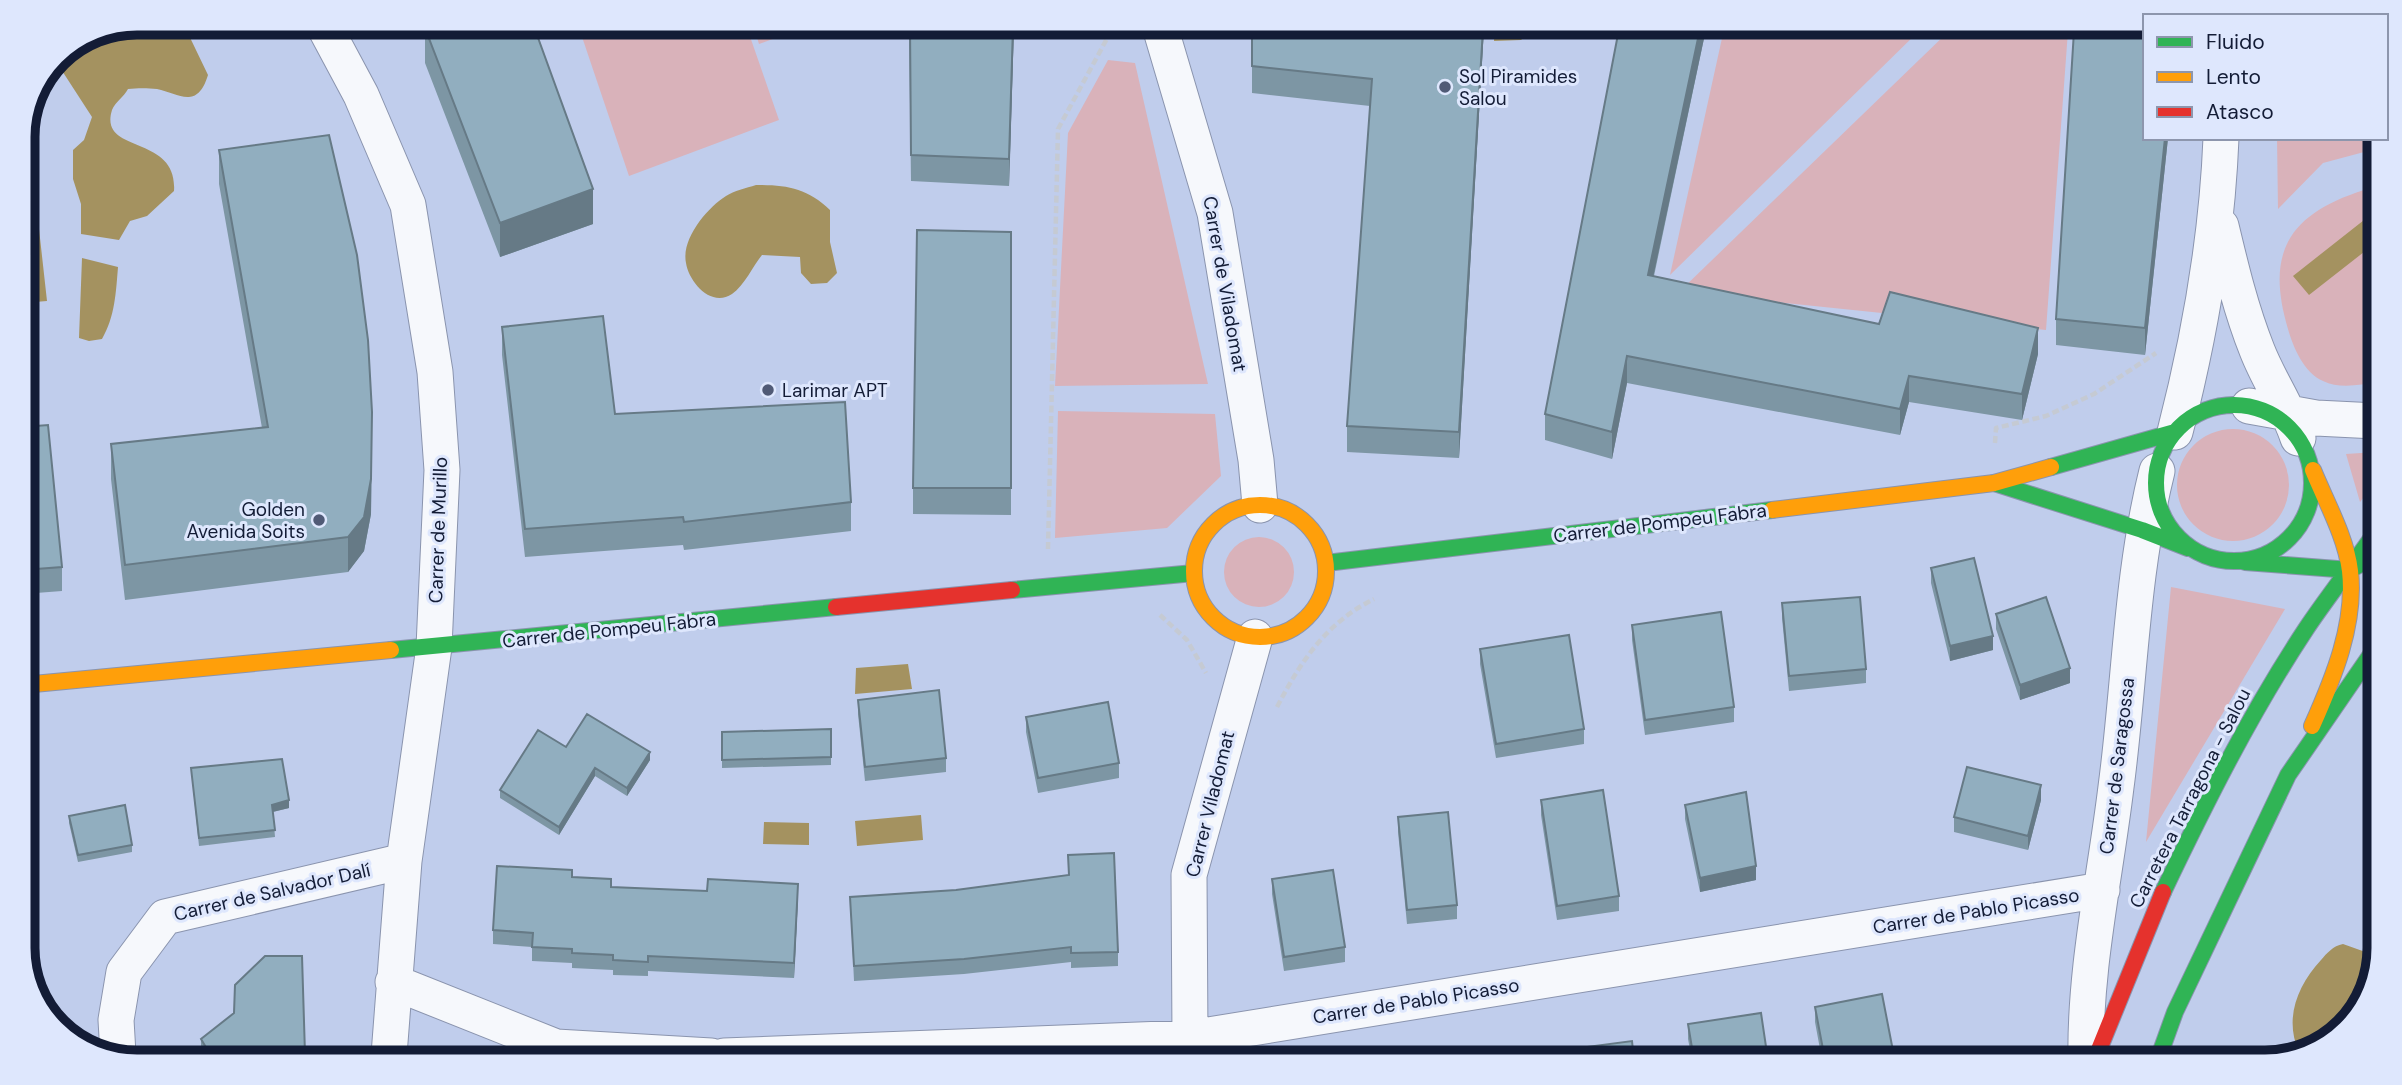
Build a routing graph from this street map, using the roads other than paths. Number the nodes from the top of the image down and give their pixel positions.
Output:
1 (329, 35) edge
2 (1162, 35) edge
3 (2221, 140) edge
4 (2218, 212) junction
5 (2249, 406) joint
6 (2367, 421) edge
7 (2175, 432) junction
8 (2299, 435) junction
9 (2157, 471) junction
10 (1994, 483) junction
11 (1260, 505) junction
12 (2142, 530) junction
13 (2367, 545) edge
14 (2196, 551) junction
15 (2233, 561) junction
16 (2367, 561) edge
17 (1326, 563) junction
18 (2350, 570) junction
19 (1194, 573) junction
20 (1255, 638) junction
21 (433, 648) junction
22 (2367, 660) edge
23 (35, 684) edge
24 (2288, 775) junction
25 (404, 861) junction
26 (2102, 890) junction
27 (393, 982) junction
28 (118, 1048) edge
29 (1191, 1048) edge
30 (389, 1050) edge
31 (608, 1050) edge
32 (1074, 1050) edge
33 (2086, 1050) edge
34 (2099, 1050) edge
35 (2161, 1050) edge

1 - 21 street, Carrer de Murillo
2 - 11 street, Carrer de Viladomat
3 - 4 street
4 - 7 street
4 - 8 street
5 - 7 street
5 - 8 street
6 - 8 street
7 - 9 street
7 - 10 street, Carrer de Pompeu Fabra
8 - 15 street
8 - 18 street
9 - 12 street, Carrer de Saragossa
9 - 14 street
10 - 12 street, Carrer de Pompeu Fabra
10 - 17 street, Carrer de Pompeu Fabra
11 - 17 street
11 - 19 street
12 - 14 street, Carrer de Pompeu Fabra
12 - 26 street, Carrer de Saragossa
13 - 18 street, Carretera Tarragona - Salou
14 - 15 street
15 - 18 street
16 - 18 street
17 - 20 street
18 - 24 street
18 - 34 street, Carretera Tarragona - Salou
19 - 20 street
19 - 21 street, Carrer de Pompeu Fabra
20 - 29 street, Carrer Viladomat
21 - 23 street, Carrer de Pompeu Fabra
21 - 25 street, Carrer de Murillo
22 - 24 street
24 - 35 street
25 - 27 street, Carrer de Murillo
25 - 28 street, Carrer de Salvador Dalí
26 - 29 street, Carrer de Pablo Picasso
26 - 33 street, Carrer de Saragossa
27 - 30 street, Carrer de Murillo
27 - 31 street
29 - 32 street, Carrer de Pablo Picasso

